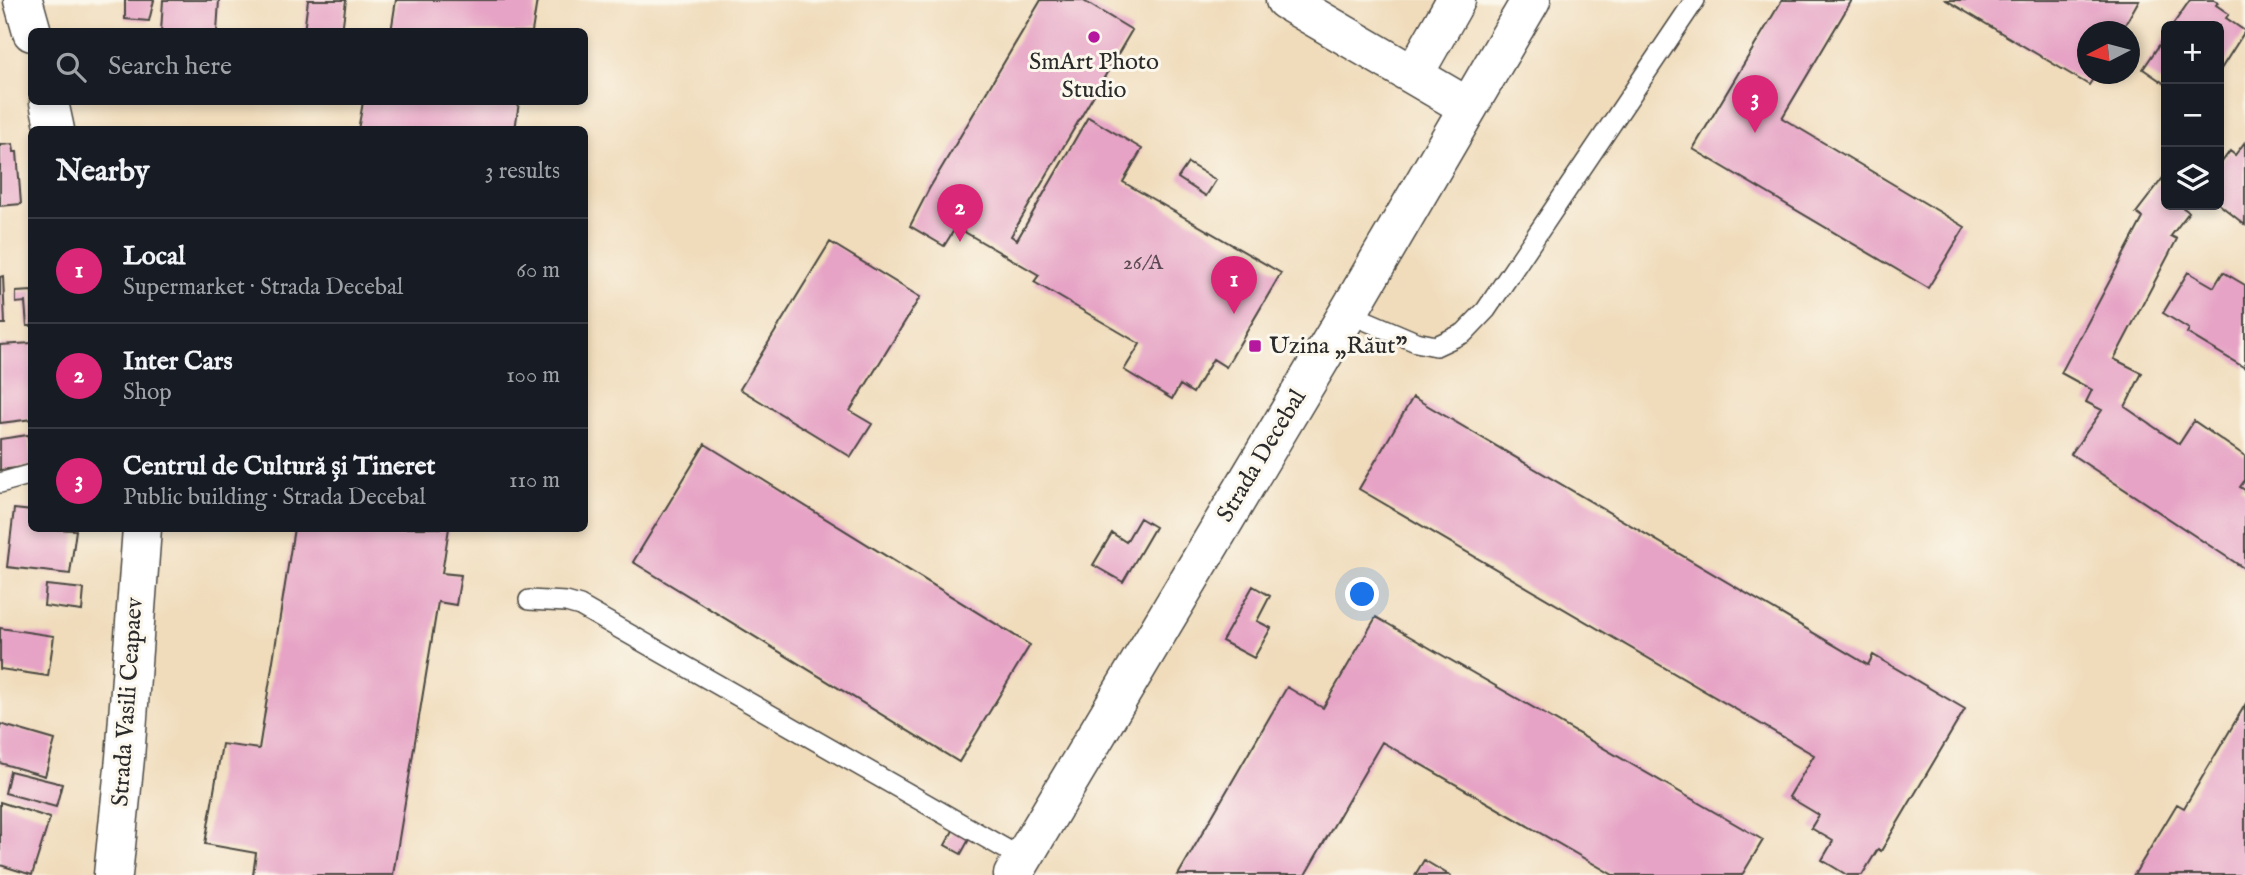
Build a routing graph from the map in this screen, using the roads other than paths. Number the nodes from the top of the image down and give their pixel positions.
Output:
1 (23, 0) edge
2 (1285, 0) edge
3 (1456, 0) edge
4 (1531, 0) edge
5 (1695, 0) edge
6 (31, 28) edge
7 (1414, 74) junction
8 (50, 105) edge
9 (1468, 107) junction
10 (54, 126) edge
11 (1348, 313) junction
12 (28, 475) edge
13 (0, 482) edge
14 (142, 532) edge
15 (529, 600) dead end
16 (1018, 867) edge
17 (113, 875) edge

1 - 6 main road
2 - 7 main road
3 - 7 main road
4 - 9 main road, Strada Decebal
5 - 11 lane
7 - 9 main road
8 - 10 main road
9 - 11 main road, Strada Decebal
11 - 16 main road, Strada Decebal
12 - 13 lane
14 - 17 main road, Strada Vasili Ceapaev
15 - 16 lane

